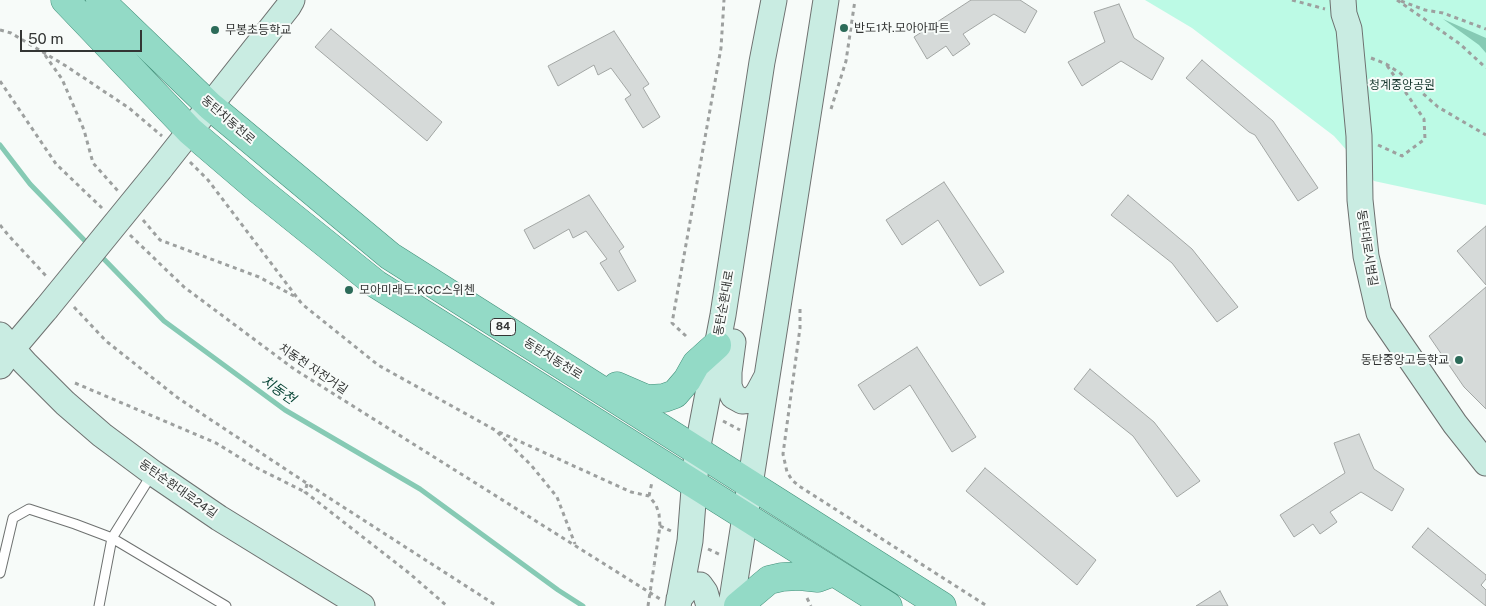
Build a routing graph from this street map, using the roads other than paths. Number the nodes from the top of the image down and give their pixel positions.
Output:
1 (65, 0) edge
2 (100, 0) edge
3 (292, 0) edge
4 (774, 0) edge
5 (826, 0) edge
6 (1344, 7) edge
7 (210, 106) junction
8 (183, 140) junction
9 (723, 315) junction
10 (717, 345) junction
11 (4, 350) edge
12 (766, 378) junction
13 (601, 390) junction
14 (697, 451) junction
15 (1486, 463) edge
16 (153, 473) junction
17 (694, 484) junction
18 (749, 484) junction
19 (746, 517) junction
20 (112, 538) junction
21 (834, 572) junction
22 (0, 573) edge
23 (676, 597) edge
24 (99, 606) edge
25 (226, 606) edge
26 (362, 606) edge
27 (709, 606) edge
28 (731, 606) edge
29 (738, 606) edge
30 (888, 606) edge
31 (942, 606) edge

1 - 8 main road, 84
2 - 7 main road, 동탄치동천로 / 84
3 - 7 street, 동탄순환대로24길
4 - 9 street, 동탄순환대로
5 - 12 street
6 - 15 street, 동탄대로시범길
7 - 8 street, 동탄순환대로24길
7 - 13 main road, 동탄치동천로 / 84
8 - 11 street, 동탄순환대로24길, bridge
8 - 17 main road, 84
9 - 10 street, 동탄순환대로
9 - 12 street
10 - 13 main road
10 - 14 street, 동탄순환대로
11 - 16 street, 동탄순환대로24길
12 - 18 street
13 - 14 main road, 동탄치동천로 / 84
14 - 17 street, 동탄순환대로
14 - 18 main road, 동탄치동천로 / 84
16 - 20 lane
16 - 26 street, 동탄순환대로24길
17 - 19 main road, 84
17 - 23 street, 동탄순환대로
18 - 19 street
18 - 31 main road, 동탄치동천로 / 84
19 - 21 main road, 84
19 - 28 street
20 - 22 lane
20 - 24 lane
20 - 25 lane
21 - 29 main road
21 - 30 main road, 84
23 - 27 street

